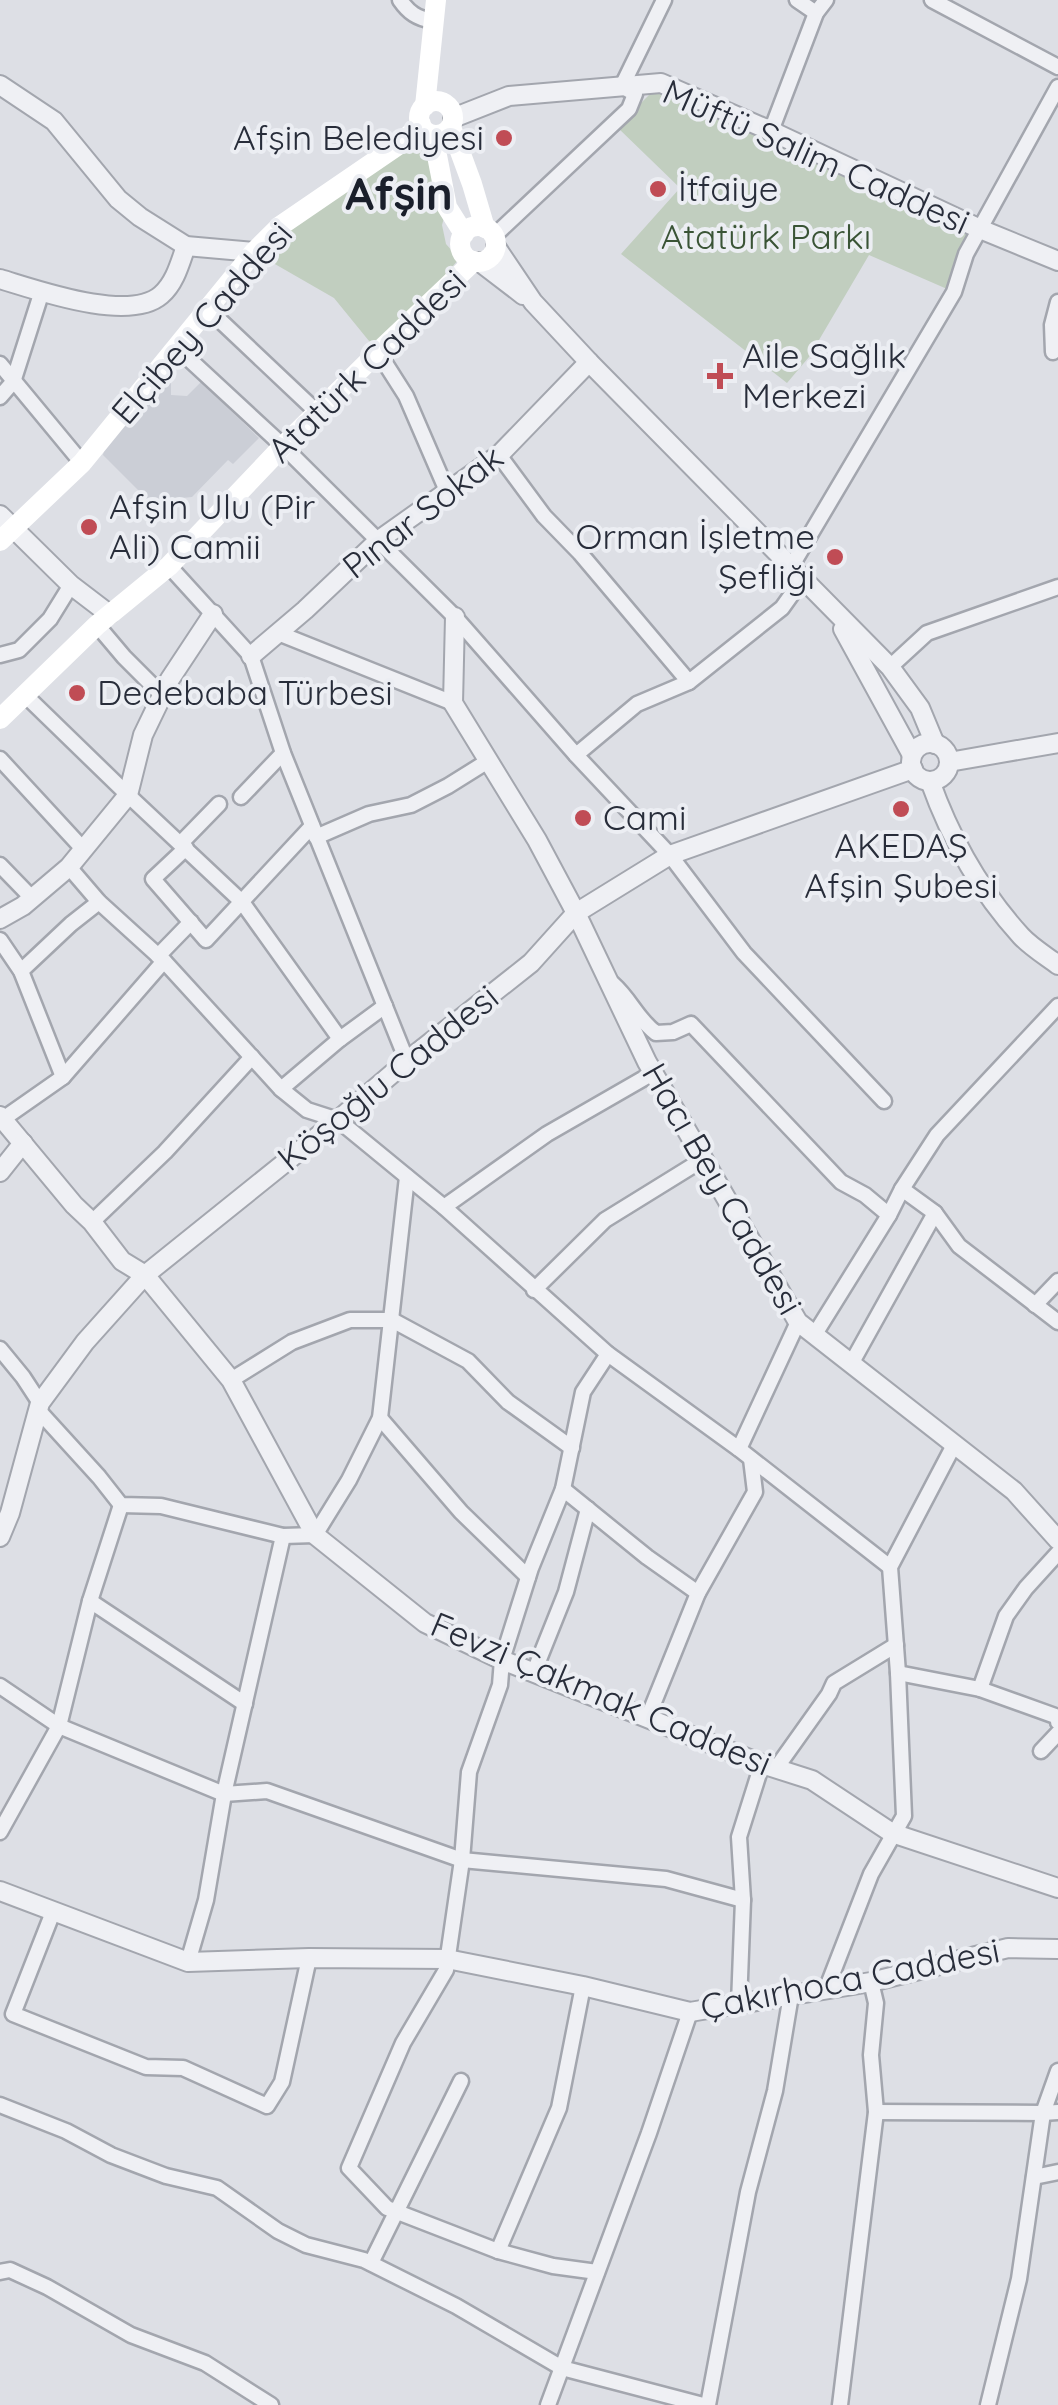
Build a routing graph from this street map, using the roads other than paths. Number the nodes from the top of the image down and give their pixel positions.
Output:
1 (400, 0) edge
2 (664, 0) edge
3 (797, 0) edge
4 (936, 1) edge
5 (821, 6) edge
6 (434, 10) edge
7 (1058, 67) edge
8 (0, 85) edge
9 (622, 86) junction
10 (1058, 87) edge
11 (438, 119) junction
12 (771, 131) junction
13 (980, 229) junction
14 (464, 234) junction
15 (186, 246) junction
16 (486, 247) junction
17 (254, 252) junction
18 (1058, 261) edge
19 (0, 279) edge
20 (42, 291) junction
21 (1058, 302) edge
22 (208, 310) junction
23 (177, 348) junction
24 (378, 352) junction
25 (1053, 352) dead end
26 (589, 362) junction
27 (0, 364) edge
28 (13, 382) junction
29 (0, 397) edge
30 (318, 413) junction
31 (283, 446) junction
32 (499, 456) junction
33 (82, 464) junction
34 (447, 491) junction
35 (4, 528) edge
36 (379, 540) junction
37 (168, 566) junction
38 (796, 573) junction
39 (71, 585) junction
40 (1058, 588) edge
41 (833, 611) junction
42 (213, 614) junction
43 (455, 617) junction
44 (103, 620) junction
45 (278, 633) junction
46 (0, 655) edge
47 (251, 656) junction
48 (890, 667) junction
49 (689, 682) junction
50 (25, 694) junction
51 (163, 696) junction
52 (453, 703) junction
53 (924, 716) junction
54 (0, 719) edge
55 (897, 727) junction
56 (1058, 743) edge
57 (935, 744) junction
58 (282, 753) junction
59 (576, 755) junction
60 (0, 759) edge
61 (488, 761) junction
62 (912, 762) junction
63 (949, 762) junction
64 (930, 781) junction
65 (128, 796) junction
66 (241, 796) dead end
67 (219, 804) dead end
68 (314, 832) junction
69 (184, 845) junction
70 (84, 850) junction
71 (670, 855) junction
72 (0, 865) edge
73 (69, 866) junction
74 (32, 898) junction
75 (98, 902) junction
76 (242, 902) junction
77 (576, 914) junction
78 (0, 919) edge
79 (191, 922) junction
80 (0, 940) edge
81 (161, 959) junction
82 (1058, 965) edge
83 (21, 970) junction
84 (608, 980) junction
85 (385, 1006) junction
86 (1058, 1006) edge
87 (340, 1039) junction
88 (252, 1057) junction
89 (407, 1061) junction
90 (653, 1073) junction
91 (63, 1077) junction
92 (281, 1089) junction
93 (884, 1102) dead end
94 (1, 1118) edge
95 (338, 1120) junction
96 (22, 1143) junction
97 (702, 1160) junction
98 (0, 1172) edge
99 (407, 1177) junction
100 (902, 1189) junction
101 (444, 1208) junction
102 (889, 1214) junction
103 (935, 1214) junction
104 (92, 1222) junction
105 (145, 1275) junction
106 (1058, 1281) edge
107 (534, 1290) junction
108 (1034, 1305) junction
109 (392, 1320) junction
110 (798, 1322) junction
111 (1058, 1322) edge
112 (815, 1334) junction
113 (0, 1349) edge
114 (608, 1354) junction
115 (851, 1364) junction
116 (231, 1380) junction
117 (39, 1407) junction
118 (380, 1418) junction
119 (954, 1446) junction
120 (572, 1448) junction
121 (745, 1454) junction
122 (563, 1489) junction
123 (121, 1506) junction
124 (5, 1509) edge
125 (588, 1509) junction
126 (315, 1535) junction
127 (282, 1536) junction
128 (0, 1537) edge
129 (1058, 1540) edge
130 (1058, 1553) edge
131 (890, 1567) junction
132 (528, 1578) junction
133 (698, 1593) junction
134 (90, 1602) junction
135 (896, 1646) junction
136 (502, 1660) junction
137 (534, 1672) junction
138 (898, 1673) junction
139 (0, 1686) edge
140 (980, 1689) junction
141 (245, 1704) junction
142 (648, 1717) junction
143 (1058, 1722) edge
144 (59, 1726) junction
145 (1058, 1733) edge
146 (1041, 1751) dead end
147 (769, 1766) junction
148 (224, 1794) junction
149 (0, 1832) edge
150 (892, 1833) junction
151 (462, 1860) junction
152 (1058, 1888) edge
153 (0, 1891) edge
154 (743, 1900) junction
155 (53, 1912) junction
156 (1058, 1950) edge
157 (309, 1958) junction
158 (446, 1959) junction
159 (188, 1962) junction
160 (871, 1982) junction
161 (583, 1986) junction
162 (826, 1990) junction
163 (791, 1995) junction
164 (739, 2004) junction
165 (6, 2012) edge
166 (690, 2012) junction
167 (1058, 2071) edge
168 (462, 2081) dead end
169 (0, 2105) edge
170 (876, 2112) junction
171 (1050, 2113) edge
172 (1058, 2172) edge
173 (1034, 2176) junction
174 (397, 2212) junction
175 (498, 2252) junction
176 (371, 2263) junction
177 (0, 2272) edge
178 (597, 2272) junction
179 (562, 2368) junction
180 (271, 2405) edge
181 (548, 2405) edge
182 (705, 2405) edge
183 (840, 2405) edge
184 (988, 2405) edge

1 - 6 street
2 - 9 street
3 - 5 street
4 - 7 street
5 - 12 street
6 - 11 main road
8 - 15 street
9 - 11 street, Müftü Salim Caddesi
9 - 12 street, Müftü Salim Caddesi
9 - 16 street
10 - 13 street
11 - 14 main road
11 - 16 main road
11 - 17 main road, Elçibey Caddesi
12 - 13 street, Müftü Salim Caddesi
13 - 18 street, Müftü Salim Caddesi
13 - 38 street
14 - 16 main road
14 - 16 main road
15 - 17 street
15 - 20 street
16 - 24 main road, Atatürk Caddesi
16 - 26 street
17 - 22 main road, Elçibey Caddesi
19 - 20 street
20 - 28 street
21 - 25 street
22 - 23 main road, Elçibey Caddesi
22 - 30 street
23 - 31 street
23 - 33 main road, Elçibey Caddesi
24 - 30 main road, Atatürk Caddesi
24 - 34 street
26 - 32 street, Pınar Sokak
26 - 38 street
27 - 28 street
28 - 29 street
28 - 33 street
30 - 31 main road, Atatürk Caddesi
31 - 36 street
31 - 37 main road, Atatürk Caddesi
32 - 34 street, Pınar Sokak
32 - 49 street
33 - 35 main road, Elçibey Caddesi
34 - 36 street, Pınar Sokak
35 - 39 street
36 - 43 street
36 - 45 street, Pınar Sokak
37 - 42 street
37 - 44 main road, Atatürk Caddesi
38 - 41 street
38 - 49 street
39 - 44 street
39 - 46 street
40 - 48 street
41 - 48 street
41 - 55 street
42 - 47 street
42 - 51 street
43 - 52 street
43 - 59 street
44 - 50 main road, Atatürk Caddesi
44 - 51 street
45 - 47 street, Pınar Sokak
45 - 52 street
47 - 58 street
48 - 53 street
49 - 59 street
50 - 54 main road, Atatürk Caddesi
50 - 65 street
51 - 65 street
52 - 61 street, Hacı Bey Caddesi
53 - 55 street
53 - 57 street
55 - 62 street
56 - 63 street
57 - 62 street
57 - 63 street
58 - 66 street
58 - 68 street
59 - 71 street
60 - 70 street
61 - 68 street
61 - 77 street, Hacı Bey Caddesi
62 - 64 street
62 - 71 street, Köşoğlu Caddesi
63 - 64 street
64 - 82 street
65 - 69 street
65 - 70 street
67 - 69 street
68 - 76 street
68 - 85 street
69 - 76 street
69 - 79 street
70 - 73 street
71 - 77 street, Köşoğlu Caddesi
71 - 93 street
72 - 74 street
73 - 74 street
73 - 75 street
74 - 78 street
75 - 81 street
75 - 83 street
76 - 79 street
76 - 87 street
77 - 84 street, Hacı Bey Caddesi
77 - 89 street, Köşoğlu Caddesi
79 - 81 street
80 - 83 street
81 - 88 street
81 - 91 street
83 - 91 street
84 - 90 street, Hacı Bey Caddesi
84 - 102 street
85 - 87 street
85 - 89 street
86 - 100 street
87 - 92 street
88 - 92 street
88 - 104 street
89 - 95 street, Köşoğlu Caddesi
90 - 97 street, Hacı Bey Caddesi
90 - 101 street
91 - 94 street
92 - 95 street
94 - 96 street, Fevzi Çakmak Caddesi
95 - 99 street
95 - 105 street, Köşoğlu Caddesi
96 - 98 street
96 - 104 street, Fevzi Çakmak Caddesi
97 - 107 street
97 - 110 street, Hacı Bey Caddesi
99 - 101 street
99 - 109 street
100 - 102 street
100 - 103 street
101 - 107 street
102 - 112 street
103 - 108 street
103 - 115 street
104 - 105 street, Fevzi Çakmak Caddesi
105 - 116 street, Fevzi Çakmak Caddesi
105 - 117 street, Köşoğlu Caddesi
106 - 108 street
107 - 114 street
108 - 111 street
109 - 116 street
109 - 118 street
109 - 120 street
110 - 112 street, Hacı Bey Caddesi
110 - 121 street
112 - 115 street, Hacı Bey Caddesi
113 - 117 street
114 - 120 street
114 - 121 street
115 - 119 street, Hacı Bey Caddesi
116 - 126 street, Fevzi Çakmak Caddesi
117 - 123 street
117 - 124 street, Köşoğlu Caddesi
118 - 126 street
118 - 132 street
119 - 129 street, Hacı Bey Caddesi
119 - 131 street
120 - 122 street
121 - 131 street
121 - 133 street
122 - 125 street
122 - 132 street
123 - 127 street
123 - 134 street
124 - 128 street, Köşoğlu Caddesi
125 - 133 street
125 - 137 street
126 - 127 street
126 - 136 street, Fevzi Çakmak Caddesi
127 - 141 street
130 - 140 street
131 - 135 street
132 - 136 street
133 - 142 street
134 - 141 street
134 - 144 street
135 - 138 street
135 - 147 street
136 - 137 street, Fevzi Çakmak Caddesi
136 - 151 street
137 - 142 street, Fevzi Çakmak Caddesi
138 - 140 street
138 - 150 street
139 - 144 street
140 - 143 street
141 - 148 street
142 - 147 street, Fevzi Çakmak Caddesi
144 - 148 street
144 - 149 street
145 - 146 street
147 - 150 street, Fevzi Çakmak Caddesi
147 - 154 street
148 - 151 street
148 - 159 street
150 - 152 street, Fevzi Çakmak Caddesi
150 - 162 street
151 - 154 street
151 - 158 street
153 - 155 street, Çakırhoca Caddesi
154 - 164 street
155 - 159 street, Çakırhoca Caddesi
155 - 165 street
156 - 160 street, Çakırhoca Caddesi
157 - 158 street, Çakırhoca Caddesi
157 - 159 street, Çakırhoca Caddesi
157 - 165 street
158 - 161 street, Çakırhoca Caddesi
158 - 174 street
160 - 162 street, Çakırhoca Caddesi
160 - 170 street
161 - 166 street, Çakırhoca Caddesi
161 - 175 street
162 - 163 street, Çakırhoca Caddesi
163 - 164 street, Çakırhoca Caddesi
163 - 182 street
164 - 166 street, Çakırhoca Caddesi
166 - 178 street
167 - 171 street
168 - 174 street
169 - 176 street
170 - 171 street
170 - 183 street
171 - 173 street
172 - 173 street
173 - 184 street
174 - 175 street
174 - 176 street
175 - 178 street
176 - 179 street
177 - 180 street
178 - 179 street
179 - 181 street
179 - 182 street

